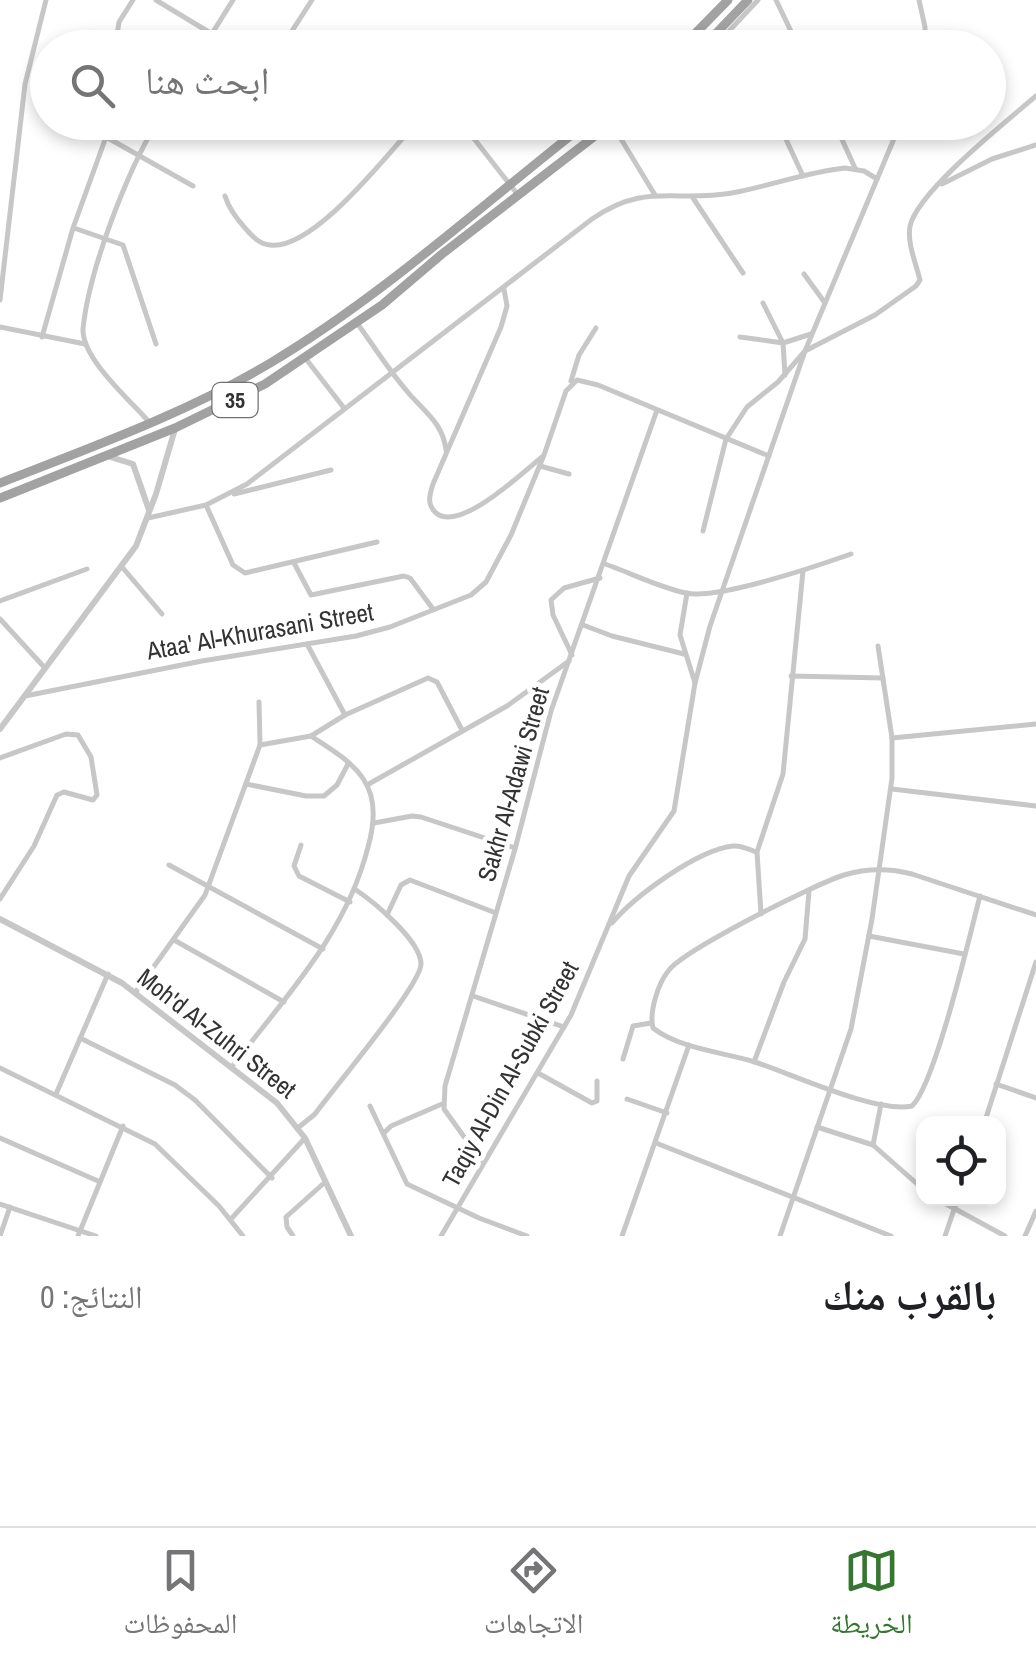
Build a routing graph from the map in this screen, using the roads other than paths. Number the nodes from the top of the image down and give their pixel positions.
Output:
1 (46, 0) edge
2 (133, 0) edge
3 (156, 0) edge
4 (233, 0) edge
5 (312, 0) edge
6 (728, 0) edge
7 (748, 0) edge
8 (758, 0) edge
9 (776, 0) edge
10 (918, 0) edge
11 (38, 30) edge
12 (118, 30) edge
13 (205, 30) edge
14 (214, 30) edge
15 (293, 30) edge
16 (699, 30) edge
17 (719, 30) edge
18 (731, 30) edge
19 (790, 30) edge
20 (923, 30) edge
21 (30, 64) edge
22 (1036, 96) edge
23 (1006, 122) edge
24 (105, 140) edge
25 (112, 140) edge
26 (146, 140) edge
27 (401, 140) edge
28 (475, 140) edge
29 (565, 140) edge
30 (589, 140) edge
31 (623, 140) edge
32 (786, 140) edge
33 (842, 140) edge
34 (894, 140) edge
35 (984, 140) edge
36 (1036, 145) edge
37 (138, 154) junction
38 (855, 168) junction
39 (803, 176) junction
40 (877, 179) junction
41 (646, 182) junction
42 (509, 184) junction
43 (941, 185) junction
44 (193, 186) dead end
45 (518, 194) junction
46 (642, 195) junction
47 (655, 195) junction
48 (224, 196) dead end
49 (693, 198) junction
50 (73, 228) junction
51 (107, 237) junction
52 (743, 273) dead end
53 (804, 274) dead end
54 (504, 287) junction
55 (0, 300) edge
56 (763, 303) dead end
57 (825, 303) junction
58 (357, 323) junction
59 (0, 327) edge
60 (596, 328) dead end
61 (811, 334) junction
62 (740, 336) dead end
63 (42, 337) junction
64 (783, 342) junction
65 (84, 344) junction
66 (156, 344) dead end
67 (805, 351) junction
68 (306, 359) junction
69 (392, 372) junction
70 (785, 375) junction
71 (570, 384) junction
72 (345, 408) junction
73 (657, 410) junction
74 (149, 422) junction
75 (175, 428) junction
76 (726, 439) junction
77 (447, 454) junction
78 (544, 455) junction
79 (106, 456) junction
80 (769, 456) junction
81 (540, 466) junction
82 (331, 470) dead end
83 (569, 474) dead end
84 (0, 484) edge
85 (226, 496) junction
86 (0, 498) edge
87 (206, 505) junction
88 (149, 515) junction
89 (703, 531) dead end
90 (377, 542) dead end
91 (851, 554) dead end
92 (294, 563) junction
93 (605, 564) junction
94 (122, 567) junction
95 (87, 568) dead end
96 (803, 570) junction
97 (600, 578) junction
98 (722, 592) junction
99 (687, 594) junction
100 (0, 600) edge
101 (434, 609) junction
102 (162, 614) dead end
103 (0, 620) edge
104 (583, 625) junction
105 (307, 644) junction
106 (878, 646) dead end
107 (684, 654) junction
108 (571, 658) junction
109 (44, 666) junction
110 (791, 676) junction
111 (883, 678) junction
112 (696, 682) junction
113 (22, 697) junction
114 (258, 702) dead end
115 (345, 715) junction
116 (1036, 724) edge
117 (0, 730) edge
118 (462, 730) junction
119 (311, 736) junction
120 (892, 738) junction
121 (260, 745) junction
122 (0, 758) edge
123 (348, 764) junction
124 (246, 784) junction
125 (367, 784) junction
126 (892, 789) junction
127 (1036, 806) edge
128 (374, 823) junction
129 (301, 845) dead end
130 (516, 848) junction
131 (756, 852) junction
132 (169, 865) dead end
133 (880, 868) junction
134 (209, 887) junction
135 (356, 890) junction
136 (810, 890) junction
137 (980, 896) junction
138 (0, 900) edge
139 (350, 902) junction
140 (497, 914) junction
141 (762, 914) junction
142 (1036, 914) edge
143 (387, 915) junction
144 (0, 919) edge
145 (607, 929) junction
146 (869, 936) junction
147 (174, 940) junction
148 (323, 949) junction
149 (966, 954) junction
150 (1036, 962) edge
151 (108, 974) junction
152 (135, 993) junction
153 (473, 996) junction
154 (284, 1002) junction
155 (651, 1024) junction
156 (564, 1027) junction
157 (80, 1038) junction
158 (689, 1045) junction
159 (622, 1059) dead end
160 (754, 1062) junction
161 (0, 1068) edge
162 (231, 1068) junction
163 (538, 1073) junction
164 (597, 1081) dead end
165 (996, 1084) junction
166 (831, 1089) junction
167 (56, 1094) junction
168 (1036, 1098) edge
169 (627, 1099) dead end
170 (442, 1104) junction
171 (882, 1104) junction
172 (370, 1106) dead end
173 (667, 1113) junction
174 (986, 1116) edge
175 (123, 1126) junction
176 (299, 1127) junction
177 (817, 1127) junction
178 (384, 1133) junction
179 (0, 1138) edge
180 (306, 1138) junction
181 (656, 1143) junction
182 (873, 1145) junction
183 (483, 1163) junction
184 (272, 1178) junction
185 (98, 1181) junction
186 (324, 1182) junction
187 (916, 1183) edge
188 (792, 1198) junction
189 (0, 1204) edge
190 (947, 1206) edge
191 (956, 1206) edge
192 (10, 1207) junction
193 (458, 1209) junction
194 (954, 1211) junction
195 (1036, 1211) edge
196 (231, 1219) junction
197 (79, 1232) edge
198 (0, 1236) edge
199 (96, 1236) edge
200 (243, 1236) edge
201 (293, 1236) edge
202 (352, 1236) edge
203 (442, 1236) edge
204 (527, 1236) edge
205 (622, 1236) edge
206 (780, 1236) edge
207 (891, 1236) edge
208 (946, 1236) edge
209 (1005, 1236) edge
210 (1025, 1236) edge

1 - 11 street
2 - 12 street
3 - 13 street
4 - 14 street
5 - 15 street
6 - 16 highway
7 - 17 highway
8 - 18 street
9 - 19 street
10 - 20 street
21 - 55 street
22 - 23 street
24 - 50 street
25 - 37 street
26 - 37 street
27 - 48 street
28 - 42 street
29 - 42 highway, 35
30 - 45 highway, 35
31 - 41 street
32 - 39 street
33 - 38 street
34 - 40 street
35 - 43 street
36 - 43 street
37 - 44 street
37 - 51 street
38 - 39 street
38 - 40 street
39 - 49 street
40 - 57 street
41 - 46 street
41 - 47 street
42 - 45 street
42 - 74 highway, 35
43 - 67 street
45 - 58 highway, 35
46 - 47 street
46 - 54 street
47 - 49 street
49 - 52 street
50 - 51 street
50 - 63 street
51 - 65 street
51 - 66 street
53 - 57 street
54 - 69 street
54 - 77 street
56 - 64 street
57 - 61 street
58 - 68 highway, 35
58 - 69 street
59 - 63 street
60 - 71 street, Ataa' Al-Khurasani Street
61 - 64 street
61 - 67 street
62 - 64 street
63 - 65 street
64 - 70 street
65 - 74 street
67 - 70 street
67 - 80 street, Taqiy Al-Din Al-Subki Street
68 - 72 street
68 - 75 highway, 35
69 - 72 street
69 - 77 street
70 - 76 street
71 - 73 street
71 - 78 street, Ataa' Al-Khurasani Street
72 - 85 street
73 - 76 street
73 - 93 street, Sakhr Al-Adawi Street
74 - 84 highway, 35
75 - 79 highway, 35
75 - 88 street
76 - 80 street
76 - 89 street
77 - 78 street
78 - 81 street, Ataa' Al-Khurasani Street
79 - 86 highway, 35
79 - 88 street
80 - 98 street, Taqiy Al-Din Al-Subki Street
81 - 83 street
81 - 101 street, Ataa' Al-Khurasani Street
82 - 85 street
85 - 87 street
87 - 88 street
87 - 92 street
88 - 94 street
90 - 92 street
91 - 96 street
92 - 101 street
93 - 97 street, Sakhr Al-Adawi Street
93 - 99 street
94 - 102 street
94 - 109 street
95 - 100 street
96 - 98 street
96 - 110 street
97 - 104 street, Sakhr Al-Adawi Street
97 - 108 street
98 - 99 street
98 - 112 street, Taqiy Al-Din Al-Subki Street
99 - 107 street
101 - 105 street, Ataa' Al-Khurasani Street
103 - 109 street
104 - 107 street
104 - 108 street, Sakhr Al-Adawi Street
105 - 113 street, Ataa' Al-Khurasani Street
105 - 115 street
106 - 111 street
107 - 112 street
108 - 118 street
108 - 130 street, Sakhr Al-Adawi Street
109 - 113 street
110 - 111 street
110 - 131 street
111 - 120 street
112 - 145 street, Taqiy Al-Din Al-Subki Street
113 - 117 street
114 - 121 street
115 - 118 street
115 - 119 street
116 - 120 street
118 - 125 street
119 - 121 street
119 - 123 street
120 - 126 street
121 - 124 street
122 - 138 street
123 - 124 street
123 - 125 street
124 - 134 street
125 - 128 street
126 - 127 street
126 - 133 street
128 - 130 street
128 - 135 street
129 - 139 street
130 - 140 street, Sakhr Al-Adawi Street
131 - 141 street
131 - 145 street
132 - 134 street
133 - 136 street
133 - 137 street
133 - 146 street
134 - 147 street
134 - 148 street
135 - 139 street
135 - 143 street
136 - 141 street
136 - 160 street
137 - 142 street
137 - 149 street
139 - 148 street
140 - 143 street
140 - 153 street, Sakhr Al-Adawi Street
141 - 155 street
143 - 176 street
144 - 151 street, Moh'd Al-Zuhri Street
145 - 156 street, Taqiy Al-Din Al-Subki Street
146 - 149 street
146 - 166 street
147 - 152 street
147 - 154 street
148 - 154 street
149 - 171 street
150 - 165 street
151 - 152 street, Moh'd Al-Zuhri Street
151 - 157 street
152 - 162 street, Moh'd Al-Zuhri Street
153 - 156 street
153 - 170 street, Sakhr Al-Adawi Street
154 - 162 street
155 - 158 street
155 - 159 street
156 - 163 street, Taqiy Al-Din Al-Subki Street
157 - 167 street
157 - 184 street
158 - 160 street
158 - 173 street
160 - 166 street
161 - 167 street
162 - 176 street, Moh'd Al-Zuhri Street
163 - 164 street
163 - 183 street, Taqiy Al-Din Al-Subki Street
165 - 168 street
165 - 174 street
166 - 171 street
166 - 177 street
167 - 175 street
169 - 173 street
170 - 178 street
170 - 183 street
171 - 182 street
172 - 178 street
173 - 181 street
175 - 185 street
175 - 196 street
176 - 180 street, Moh'd Al-Zuhri Street
177 - 182 street
177 - 188 street
178 - 193 street
179 - 185 street
180 - 184 street
180 - 186 street, Moh'd Al-Zuhri Street
181 - 188 street
181 - 205 street
182 - 187 street
183 - 193 street, Taqiy Al-Din Al-Subki Street
184 - 196 street
185 - 197 street
186 - 201 street
186 - 202 street, Moh'd Al-Zuhri Street
188 - 206 street
188 - 207 street
189 - 192 street
190 - 194 street
191 - 194 street
192 - 197 street
192 - 198 street
193 - 203 street, Taqiy Al-Din Al-Subki Street
193 - 204 street
194 - 208 street
194 - 209 street
195 - 210 street
196 - 200 street
197 - 199 street

